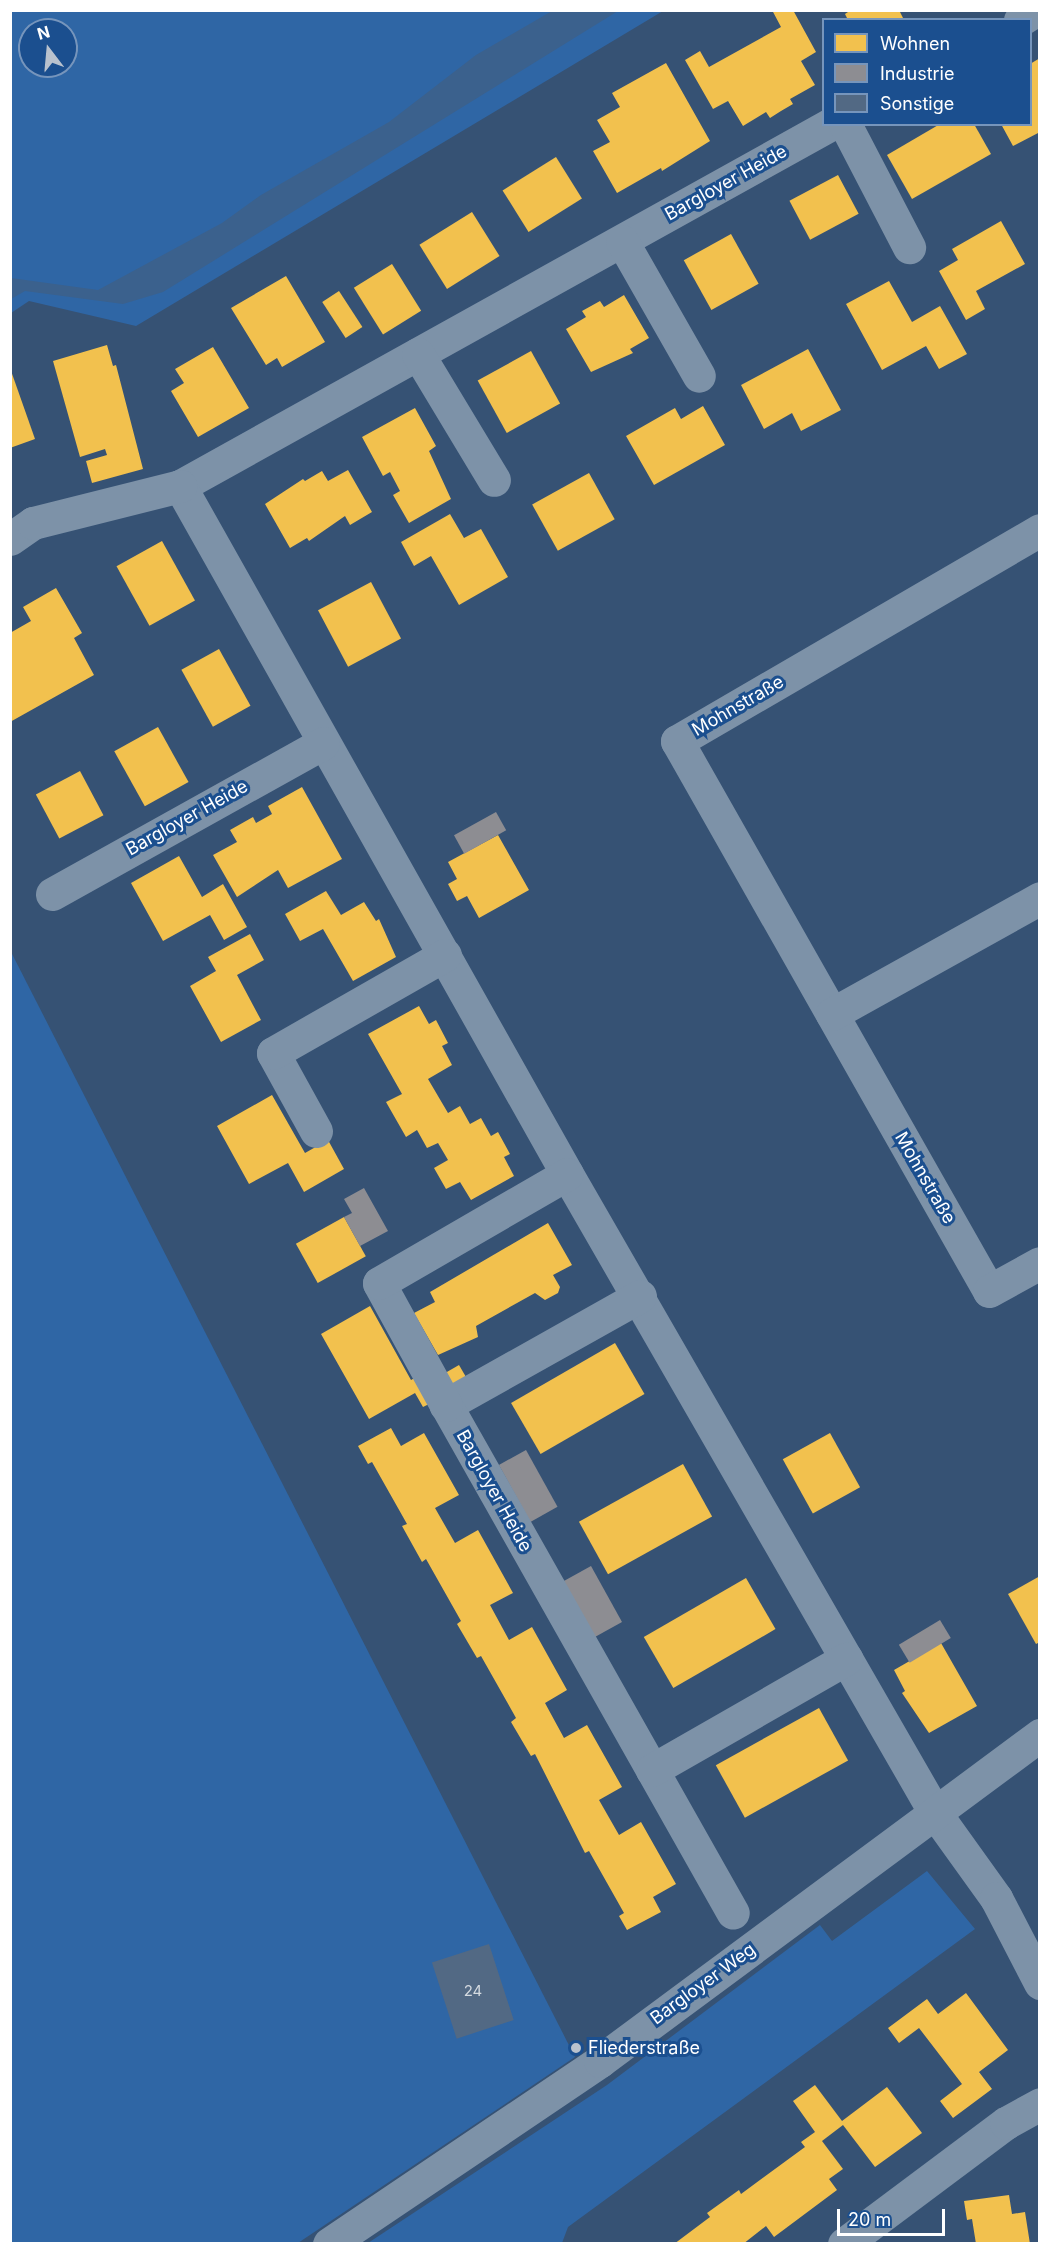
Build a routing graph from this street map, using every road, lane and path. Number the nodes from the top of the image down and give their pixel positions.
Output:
1 (1036, 10) edge
2 (1023, 18) edge
3 (827, 126) edge
4 (846, 126) edge
5 (622, 240) junction
6 (909, 247) dead end
7 (418, 354) junction
8 (699, 376) dead end
9 (494, 480) dead end
10 (180, 486) junction
11 (1040, 530) edge
12 (10, 539) edge
13 (324, 743) junction
14 (52, 894) dead end
15 (1040, 898) edge
16 (445, 955) junction
17 (831, 1014) junction
18 (316, 1131) dead end
19 (567, 1174) junction
20 (1040, 1263) edge
21 (640, 1296) junction
22 (446, 1405) junction
23 (846, 1659) junction
24 (1040, 1735) edge
25 (652, 1770) junction
26 (934, 1813) junction
27 (733, 1914) dead end
28 (1040, 1983) edge
29 (1040, 2104) edge
30 (329, 2244) edge
31 (844, 2244) edge

1 - 2 street
3 - 5 street, Bargloyer Heide
4 - 6 street
5 - 7 street, Bargloyer Heide
5 - 8 street
7 - 9 street
7 - 10 street, Bargloyer Heide
10 - 12 street, Bargloyer Heide
10 - 13 street
11 - 17 street, Mohnstraße
13 - 14 street, Bargloyer Heide
13 - 16 street
15 - 17 street
16 - 18 street
16 - 19 street
17 - 20 street, Mohnstraße
19 - 21 street
19 - 22 street, Bargloyer Heide
21 - 22 street
21 - 23 street
22 - 25 street, Bargloyer Heide
23 - 25 street
23 - 26 street
24 - 26 street, Bargloyer Weg
25 - 27 street, Bargloyer Heide
26 - 28 street
26 - 30 street, Bargloyer Weg
29 - 31 street

